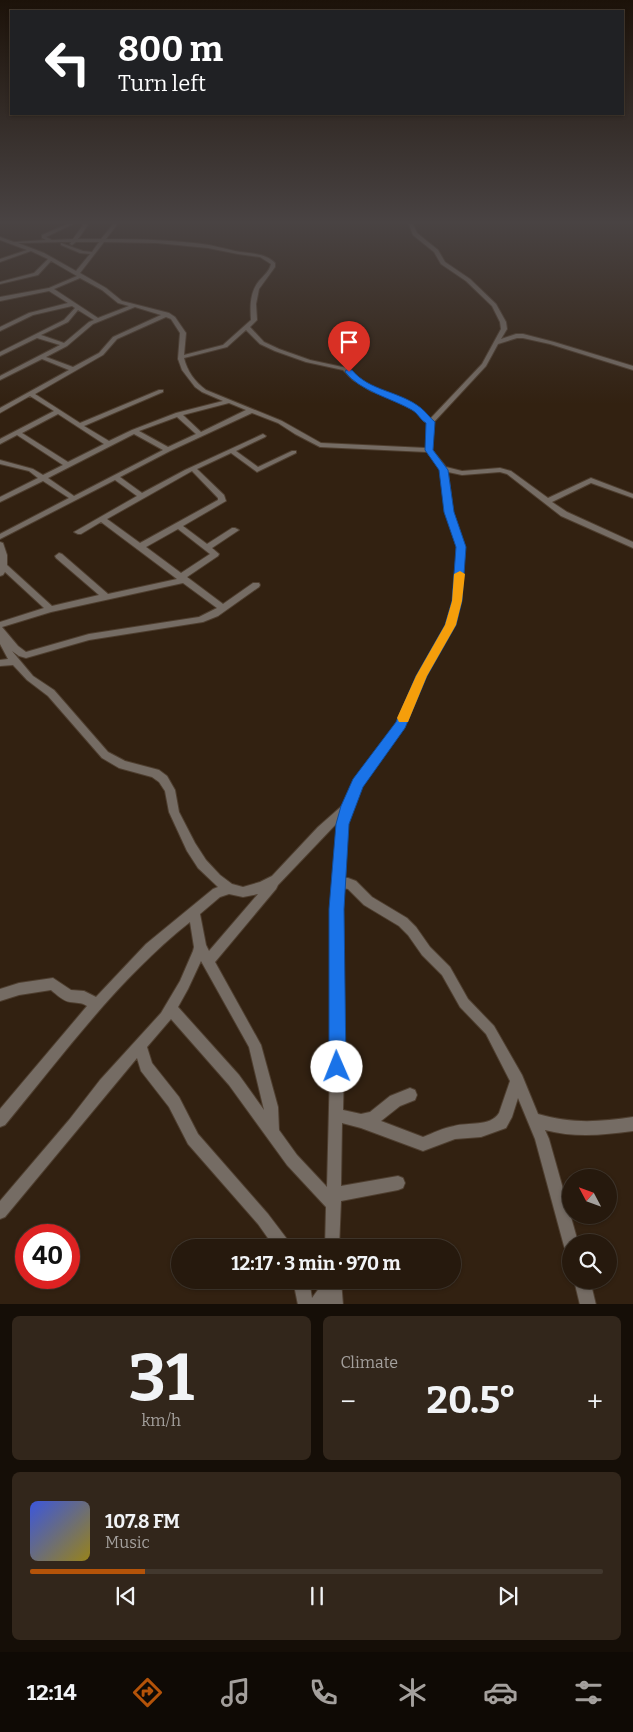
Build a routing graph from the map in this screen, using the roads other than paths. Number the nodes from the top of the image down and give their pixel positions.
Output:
1 (28, 283) edge
2 (62, 283) edge
3 (93, 283) edge
4 (260, 283) edge
5 (471, 283) edge
6 (50, 289) junction
7 (36, 292) junction
8 (3, 297) edge
9 (75, 306) junction
10 (133, 306) junction
11 (166, 314) junction
12 (97, 320) junction
13 (247, 327) junction
14 (0, 329) edge
15 (38, 336) junction
16 (496, 343) junction
17 (65, 346) junction
18 (0, 354) edge
19 (42, 357) junction
20 (181, 357) junction
21 (633, 368) edge
22 (74, 370) junction
23 (0, 378) edge
24 (161, 391) dead end
25 (31, 394) junction
26 (230, 401) junction
27 (252, 410) junction
28 (0, 411) edge
29 (59, 411) junction
30 (178, 414) junction
31 (430, 422) junction
32 (80, 425) junction
33 (134, 431) junction
34 (18, 433) junction
35 (200, 434) junction
36 (263, 436) dead end
37 (0, 442) edge
38 (108, 444) junction
39 (168, 450) junction
40 (231, 450) junction
41 (429, 450) junction
42 (294, 452) dead end
43 (2, 463) edge
44 (68, 465) junction
45 (193, 469) junction
46 (444, 470) junction
47 (44, 477) junction
48 (115, 477) junction
49 (142, 496) junction
50 (633, 496) edge
51 (73, 498) junction
52 (0, 500) edge
53 (548, 501) junction
54 (102, 519) junction
55 (179, 526) junction
56 (235, 530) dead end
57 (78, 532) dead end
58 (633, 533) edge
59 (0, 537) edge
60 (624, 541) junction
61 (0, 545) edge
62 (633, 545) edge
63 (140, 547) junction
64 (207, 548) junction
65 (59, 556) dead end
66 (2, 570) edge
67 (182, 579) junction
68 (256, 585) dead end
69 (105, 596) junction
70 (223, 608) junction
71 (50, 609) junction
72 (0, 625) edge
73 (0, 630) edge
74 (0, 636) edge
75 (16, 661) junction
76 (0, 664) edge
77 (348, 806) junction
78 (276, 880) junction
79 (338, 883) junction
80 (230, 889) junction
81 (194, 912) junction
82 (200, 947) junction
83 (208, 962) junction
84 (0, 995) edge
85 (97, 1004) junction
86 (170, 1008) junction
87 (140, 1045) junction
88 (517, 1080) junction
89 (410, 1094) dead end
90 (336, 1115) junction
91 (0, 1120) edge
92 (534, 1120) junction
93 (361, 1121) junction
94 (633, 1124) edge
95 (272, 1131) junction
96 (398, 1183) dead end
97 (332, 1199) junction
98 (0, 1212) edge
99 (568, 1234) edge
100 (278, 1239) edge
101 (332, 1239) edge
102 (303, 1289) edge
103 (327, 1289) edge
104 (333, 1289) edge
105 (584, 1289) edge
106 (306, 1304) edge
107 (317, 1304) edge
108 (334, 1304) edge
109 (588, 1304) edge

1 - 7 street
2 - 6 street
3 - 10 street
4 - 13 street
5 - 16 street
6 - 7 street
6 - 9 street
7 - 8 street
9 - 12 street
9 - 14 street
9 - 15 street
10 - 11 street
10 - 12 street
11 - 20 street
11 - 22 street
12 - 17 street
13 - 20 street
13 - 31 street
15 - 17 street
15 - 18 street
16 - 21 street
16 - 31 street
17 - 19 street
19 - 22 street
19 - 23 street
20 - 26 street
22 - 25 street
24 - 32 street
25 - 28 street
25 - 29 street
26 - 27 street
26 - 30 street
27 - 35 street
27 - 41 street
29 - 32 street
29 - 34 street
30 - 33 street
30 - 35 street
31 - 41 street
32 - 38 street
33 - 38 street
33 - 39 street
34 - 37 street
34 - 44 street
35 - 39 street
36 - 40 street
38 - 44 street
39 - 48 street
40 - 42 street
40 - 45 street
41 - 46 street
43 - 47 street
44 - 47 street
45 - 49 street
45 - 55 street
46 - 53 street
46 - 77 street
47 - 51 street
47 - 52 street
48 - 49 street
48 - 51 street
49 - 54 street
50 - 53 street
51 - 59 street
53 - 60 street
54 - 57 street
54 - 63 street
55 - 63 street
55 - 64 street
56 - 64 street
58 - 60 street
60 - 62 street
61 - 66 street
63 - 67 street
64 - 67 street
65 - 69 street
66 - 71 street
67 - 69 street
67 - 70 street
68 - 70 street
69 - 71 street
70 - 73 street
71 - 72 street
74 - 75 street
75 - 76 street
75 - 80 street
77 - 78 street
77 - 79 street
78 - 80 street
78 - 83 street
79 - 88 street
79 - 90 street
80 - 81 street
81 - 82 street
81 - 85 street
82 - 83 street
82 - 86 street
83 - 95 street
84 - 85 street
85 - 91 street
86 - 87 street
86 - 95 street
87 - 98 street
87 - 100 street
88 - 92 street
88 - 93 street
89 - 93 street
90 - 93 street
90 - 97 street
92 - 94 street
92 - 99 street
95 - 97 street
96 - 97 street
97 - 101 street
102 - 106 street
103 - 107 street
104 - 108 street
105 - 109 street

